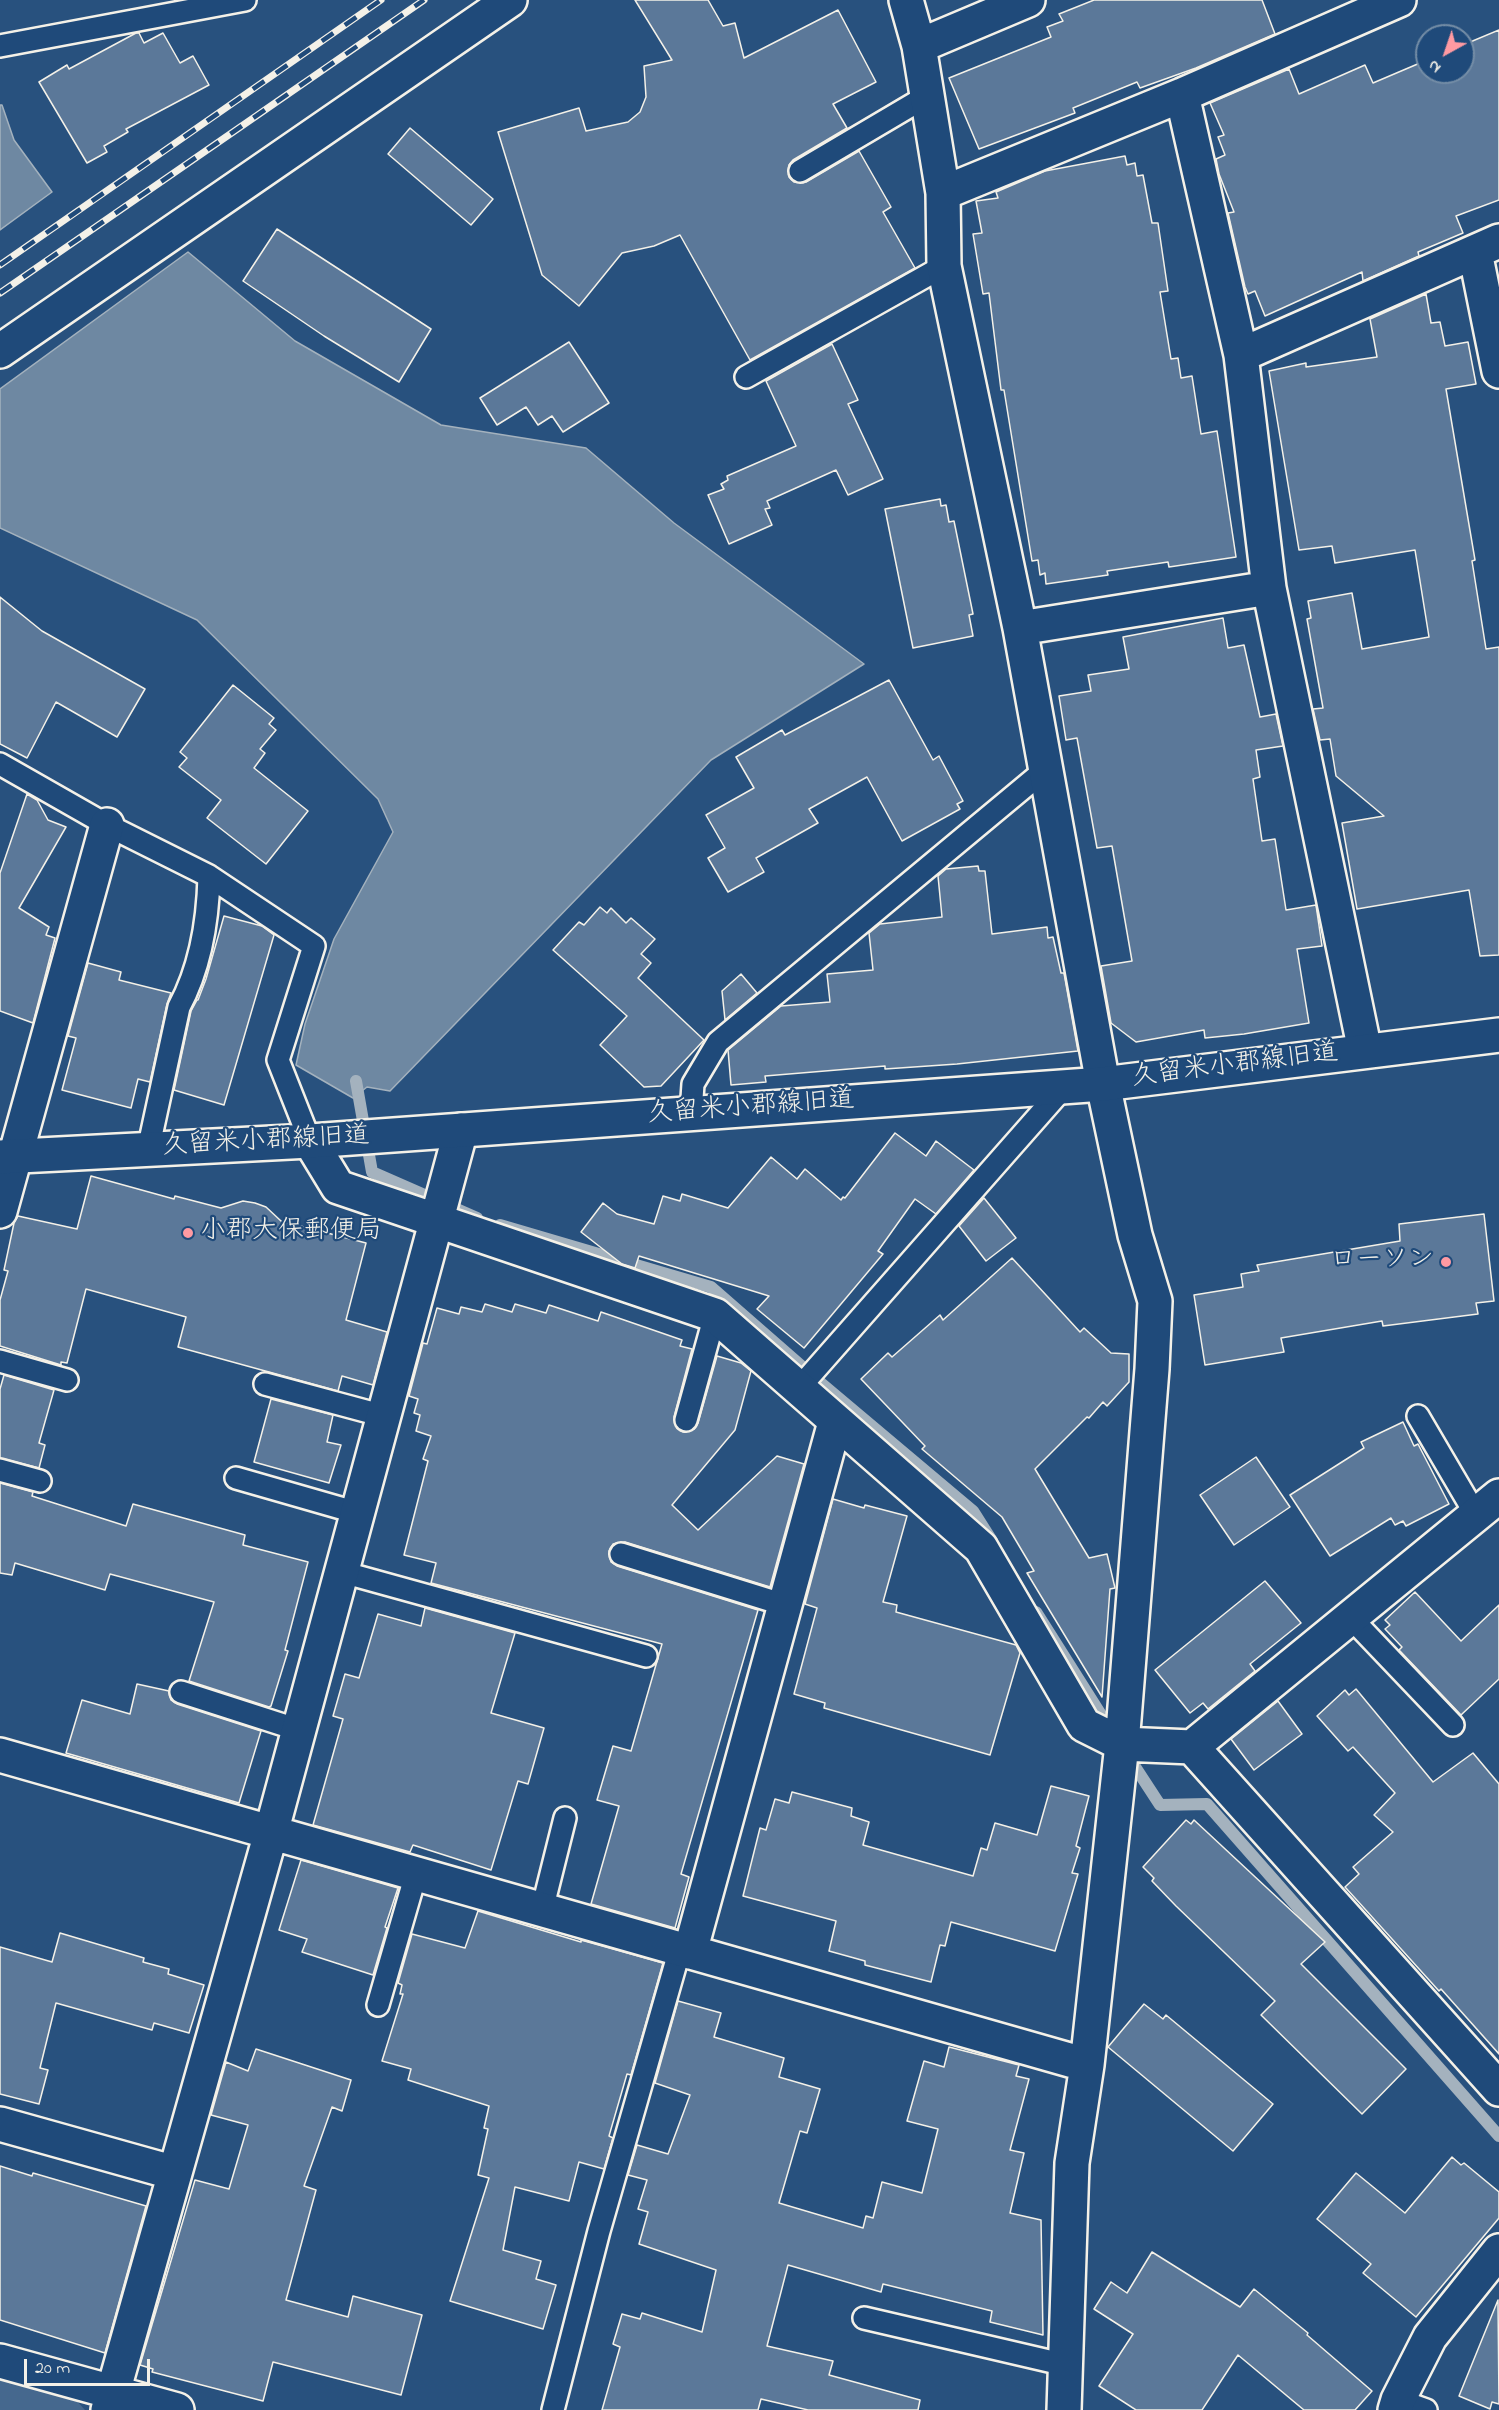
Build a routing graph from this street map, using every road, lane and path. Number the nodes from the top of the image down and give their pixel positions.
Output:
1 (245, 0) edge
2 (510, 0) edge
3 (906, 0) edge
4 (1028, 0) edge
5 (1399, 0) edge
6 (0, 46) edge
7 (920, 46) junction
8 (1182, 95) junction
9 (927, 96) junction
10 (800, 171) dead end
11 (943, 193) junction
12 (1487, 246) edge
13 (944, 266) junction
14 (0, 351) edge
15 (1241, 355) junction
16 (1499, 371) edge
17 (746, 377) dead end
18 (1269, 588) junction
19 (1020, 628) junction
20 (0, 764) edge
21 (1046, 769) junction
22 (107, 825) junction
23 (209, 876) junction
24 (1499, 1035) edge
25 (1365, 1051) junction
26 (1103, 1084) junction
27 (1065, 1086) junction
28 (691, 1113) junction
29 (461, 1130) junction
30 (310, 1141) junction
31 (148, 1150) junction
32 (8, 1157) edge
33 (0, 1211) edge
34 (438, 1223) junction
35 (715, 1315) junction
36 (0, 1361) edge
37 (68, 1380) dead end
38 (265, 1384) dead end
39 (799, 1388) junction
40 (384, 1416) junction
41 (1418, 1416) dead end
42 (686, 1420) dead end
43 (835, 1422) junction
44 (0, 1470) edge
45 (236, 1478) dead end
46 (40, 1481) dead end
47 (1488, 1505) edge
48 (358, 1513) junction
49 (621, 1554) dead end
50 (342, 1572) junction
51 (784, 1605) junction
52 (1351, 1618) junction
53 (646, 1656) dead end
54 (181, 1692) dead end
55 (1452, 1725) dead end
56 (299, 1730) junction
57 (1122, 1744) junction
58 (1192, 1747) junction
59 (0, 1755) edge
60 (566, 1818) dead end
61 (271, 1833) junction
62 (416, 1874) junction
63 (542, 1910) junction
64 (685, 1951) junction
65 (378, 2005) dead end
66 (1087, 2065) junction
67 (1499, 2090) edge
68 (0, 2124) edge
69 (175, 2173) junction
70 (1499, 2251) edge
71 (864, 2318) dead end
72 (0, 2361) edge
73 (1066, 2365) junction
74 (110, 2401) edge
75 (1406, 2407) edge
76 (177, 2410) edge
77 (553, 2410) edge
78 (1064, 2410) edge

1 - 6 lane
2 - 14 street
3 - 7 street
4 - 7 street
5 - 8 street
7 - 9 street
8 - 11 street
8 - 15 street
9 - 10 lane
9 - 11 street
11 - 13 street
12 - 15 street
12 - 16 street
13 - 17 lane
13 - 19 street
15 - 18 street
18 - 19 street
18 - 25 street
19 - 21 street
20 - 22 lane
21 - 26 street
21 - 28 lane
22 - 23 lane
22 - 32 street
23 - 30 lane
23 - 31 lane
24 - 25 street, 久留米小郡線旧道
25 - 26 street, 久留米小郡線旧道
26 - 27 street, 久留米小郡線旧道
26 - 57 street
27 - 28 street, 久留米小郡線旧道
27 - 39 lane
28 - 29 street, 久留米小郡線旧道
29 - 30 street, 久留米小郡線旧道
29 - 34 street
30 - 31 street, 久留米小郡線旧道
30 - 34 street
31 - 32 street, 久留米小郡線旧道
32 - 33 street
34 - 35 street
34 - 40 street
35 - 39 street
35 - 42 lane
36 - 37 lane
38 - 40 lane
39 - 43 street
40 - 48 street
41 - 47 lane
43 - 51 street
43 - 57 street
44 - 46 lane
45 - 48 lane
47 - 52 street
48 - 50 street
49 - 51 lane
50 - 53 lane
50 - 56 street
51 - 64 street
52 - 55 lane
52 - 58 street
54 - 56 lane
56 - 61 street
57 - 58 street
57 - 66 street
58 - 67 street
59 - 61 street
60 - 63 lane
61 - 62 street
61 - 69 street
62 - 63 street
62 - 65 lane
63 - 64 street
64 - 66 street
64 - 77 lane
66 - 73 street
68 - 69 street
69 - 74 street
70 - 75 street
71 - 73 lane
72 - 74 street
73 - 78 street
74 - 76 street

